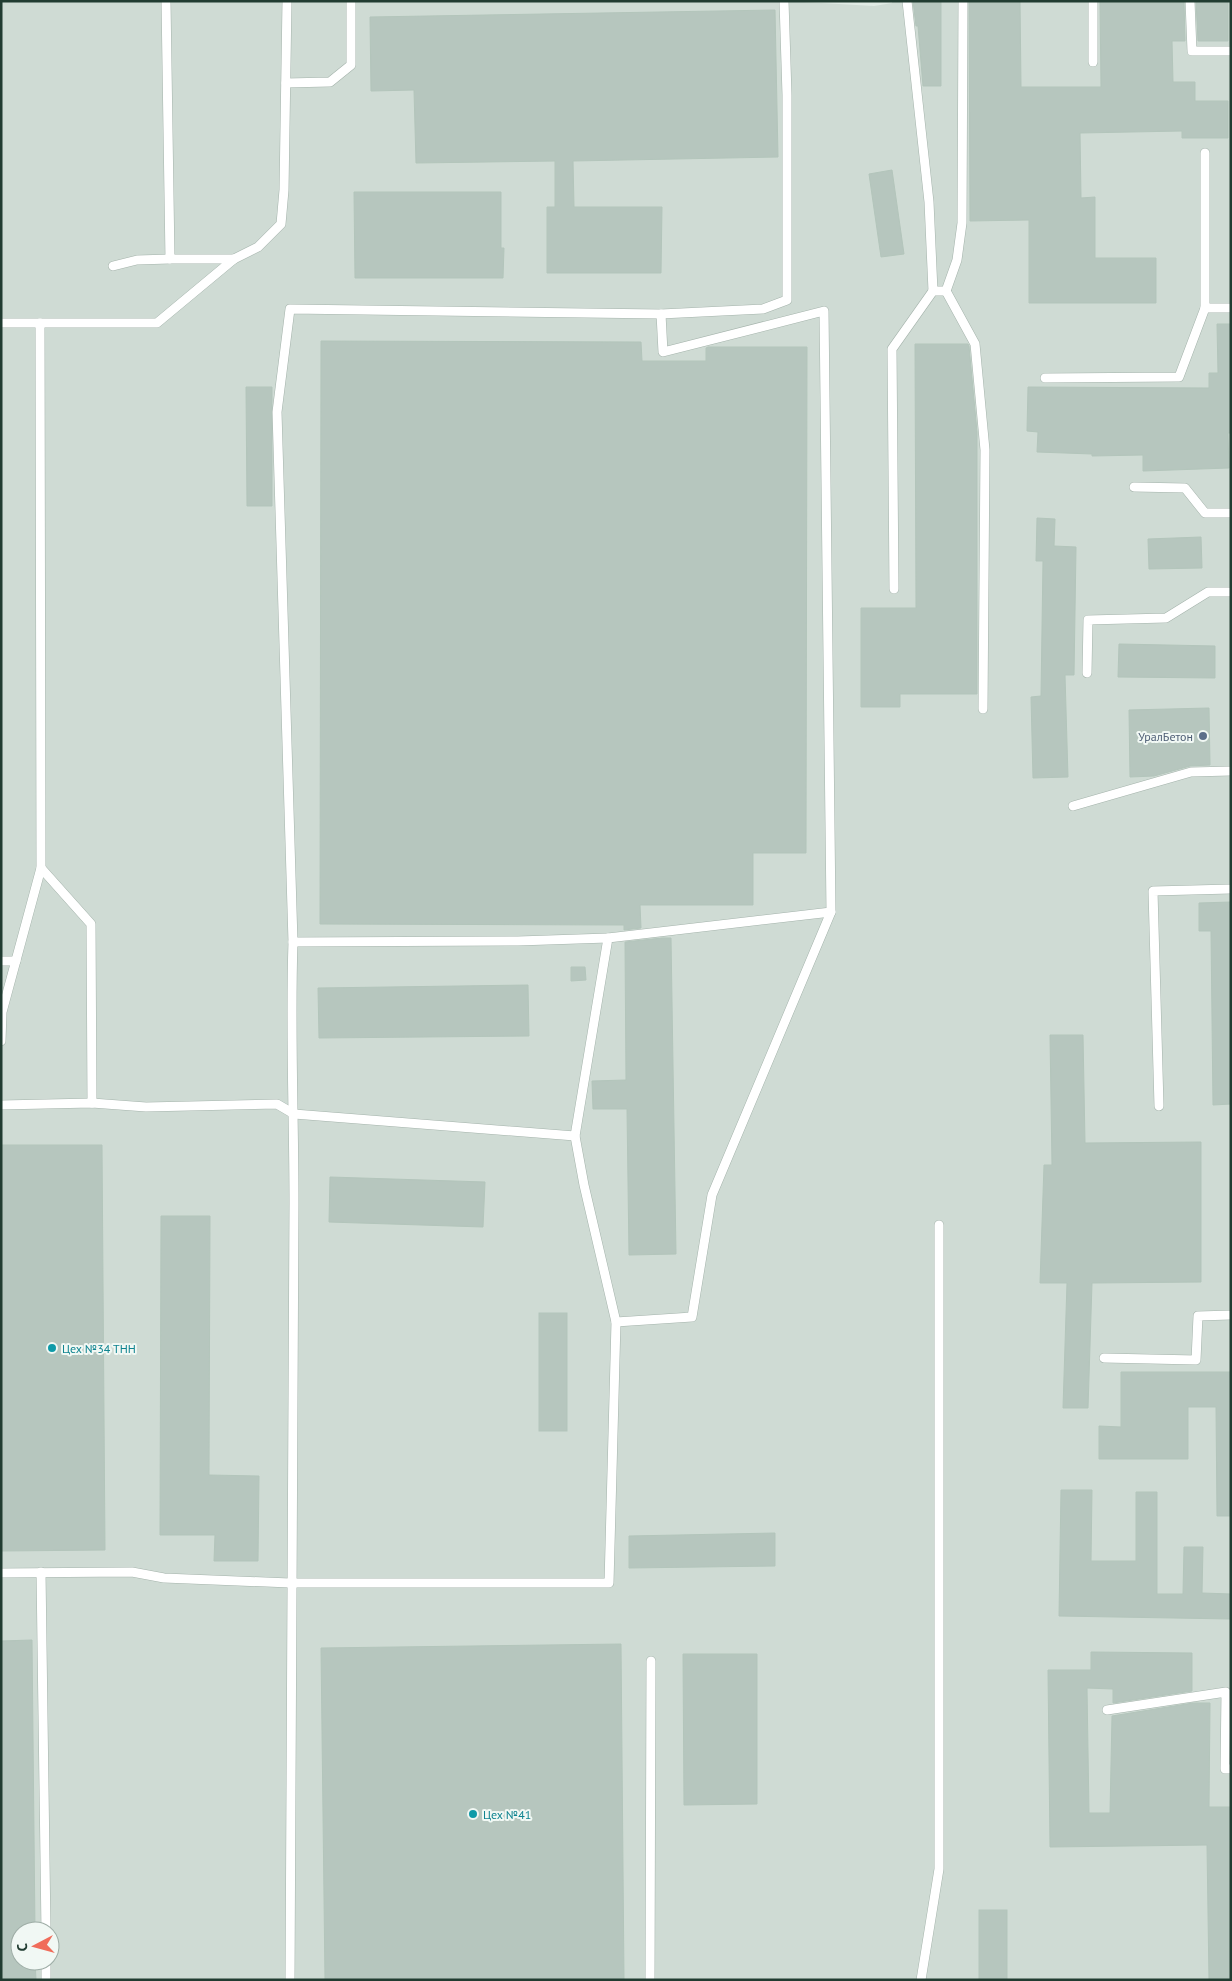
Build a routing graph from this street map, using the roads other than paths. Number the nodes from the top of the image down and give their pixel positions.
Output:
1 (166, 1) edge
2 (287, 1) edge
3 (351, 1) edge
4 (784, 1) edge
5 (907, 1) edge
6 (963, 1) edge
7 (1093, 1) edge
8 (1190, 1) edge
9 (1231, 51) edge
10 (1093, 62) dead end
11 (286, 83) junction
12 (1205, 153) dead end
13 (170, 259) junction
14 (234, 259) junction
15 (113, 266) dead end
16 (933, 291) junction
17 (946, 291) junction
18 (1205, 308) junction
19 (1231, 308) edge
20 (660, 314) junction
21 (40, 323) junction
22 (1, 324) edge
23 (1045, 378) dead end
24 (1134, 487) dead end
25 (1231, 513) edge
26 (894, 589) dead end
27 (1231, 592) edge
28 (1087, 673) dead end
29 (983, 709) dead end
30 (1231, 771) edge
31 (1073, 806) dead end
32 (40, 868) junction
33 (1231, 889) edge
34 (831, 912) junction
35 (608, 938) junction
36 (293, 942) junction
37 (1, 961) edge
38 (16, 961) junction
39 (1, 1041) edge
40 (92, 1103) junction
41 (1, 1105) edge
42 (1159, 1106) dead end
43 (294, 1114) junction
44 (575, 1136) junction
45 (939, 1225) dead end
46 (1231, 1315) edge
47 (616, 1322) junction
48 (1104, 1358) dead end
49 (41, 1572) junction
50 (1, 1573) edge
51 (290, 1583) junction
52 (651, 1661) dead end
53 (1107, 1710) dead end
54 (1231, 1769) edge
55 (46, 1921) edge
56 (290, 1980) edge
57 (650, 1980) edge
58 (920, 1980) edge

1 - 13 lane
2 - 11 lane
3 - 11 lane
4 - 20 lane
5 - 16 lane
6 - 17 lane
7 - 10 lane
8 - 9 lane
11 - 14 lane
12 - 18 lane
13 - 14 lane
13 - 15 lane
14 - 21 lane
16 - 17 lane
16 - 26 lane
17 - 29 lane
18 - 19 lane
18 - 23 lane
20 - 34 lane
20 - 36 lane
21 - 22 lane
21 - 32 lane
24 - 25 lane
27 - 28 lane
30 - 31 lane
32 - 38 lane
32 - 40 lane
33 - 42 lane
34 - 35 lane
34 - 47 lane
35 - 36 lane
35 - 44 lane
36 - 43 lane
37 - 38 lane
38 - 39 lane
40 - 41 lane
40 - 43 lane
43 - 44 lane
43 - 51 lane
44 - 47 lane
45 - 58 lane
46 - 48 lane
47 - 51 lane
49 - 50 lane
49 - 51 lane
49 - 55 lane
51 - 56 lane
52 - 57 lane
53 - 54 lane

